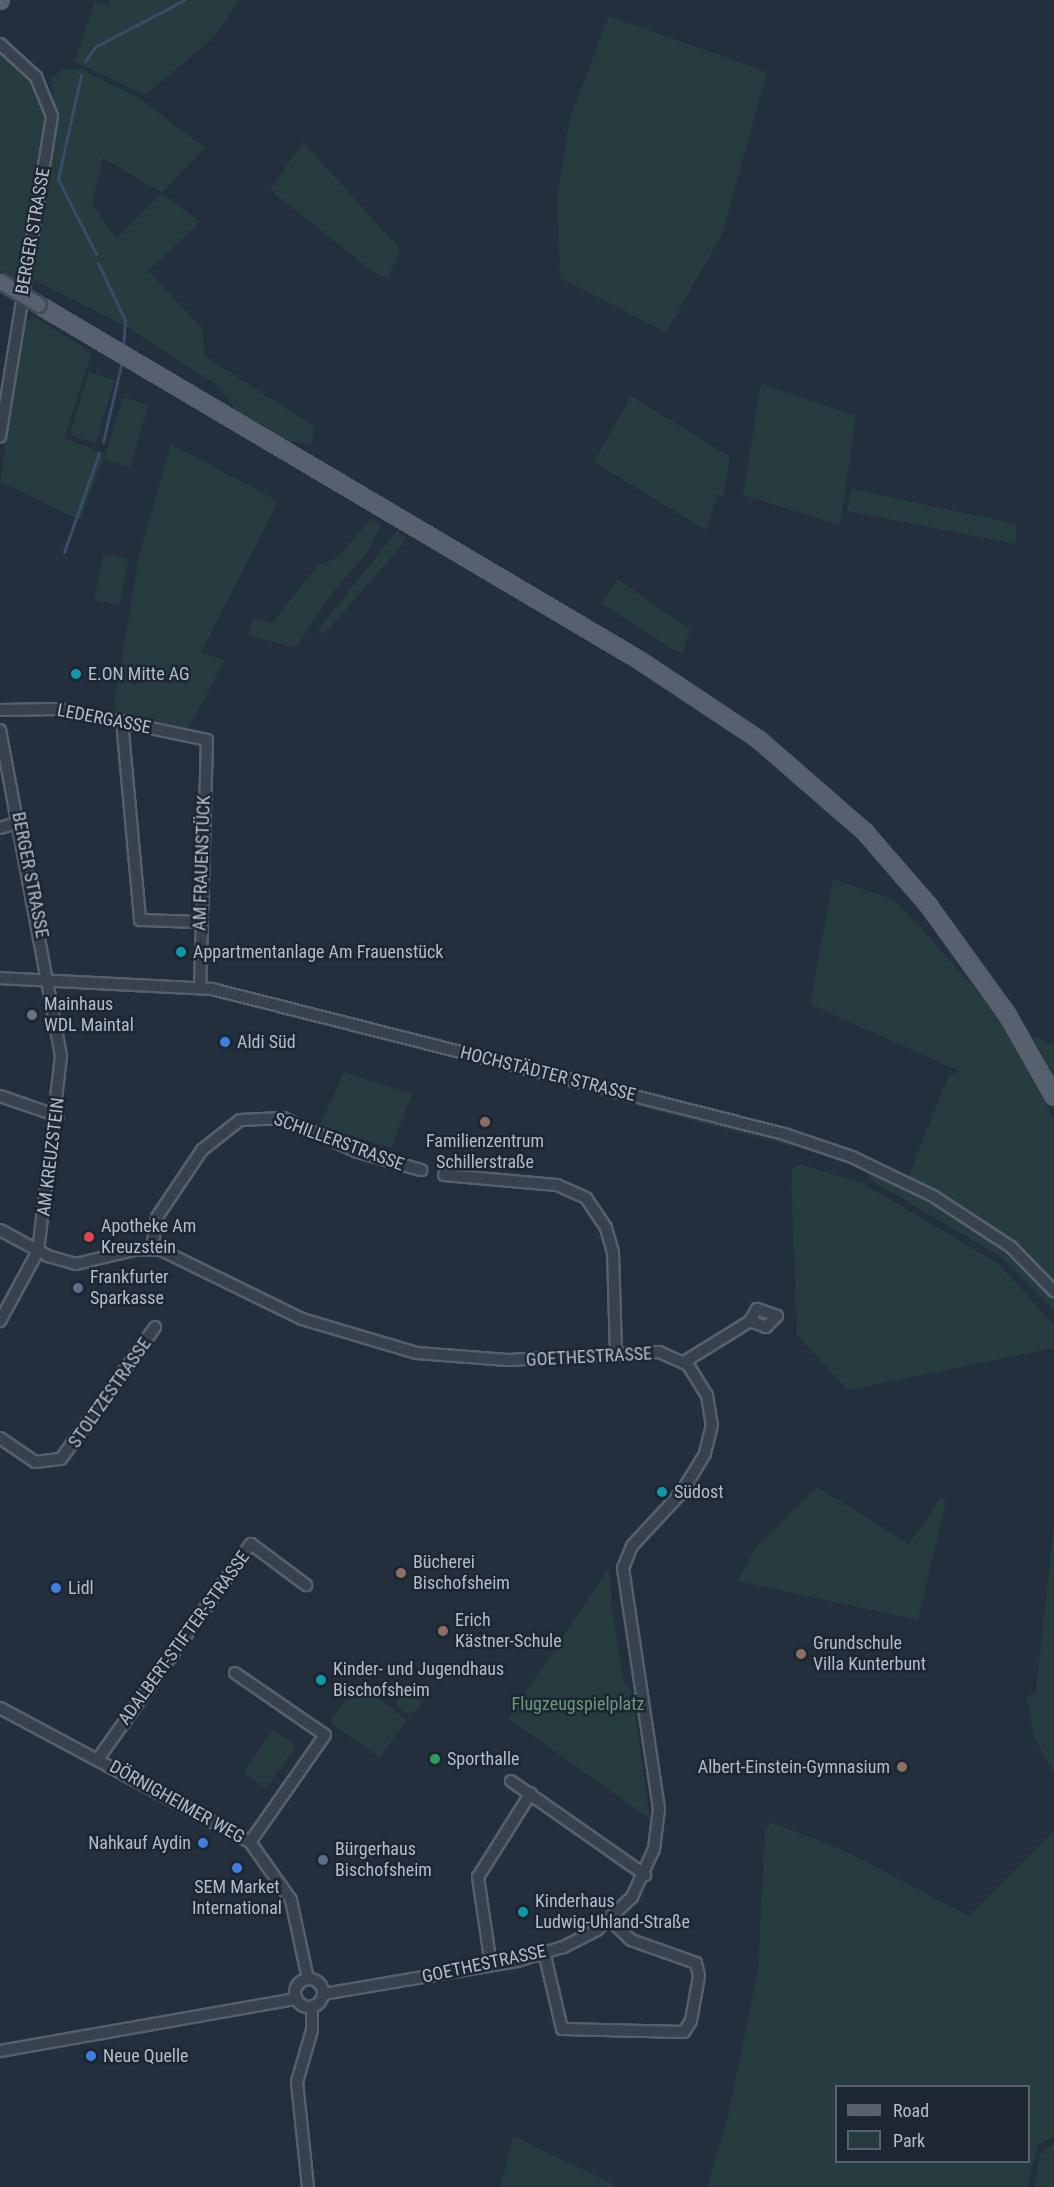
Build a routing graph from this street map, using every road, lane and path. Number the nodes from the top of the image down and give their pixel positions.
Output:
1 (0, 44) edge
2 (1, 281) edge
3 (0, 437) edge
4 (0, 710) edge
5 (122, 721) junction
6 (0, 730) edge
7 (207, 740) joint
8 (20, 822) junction
9 (0, 828) edge
10 (200, 922) junction
11 (0, 978) edge
12 (51, 985) junction
13 (200, 987) junction
14 (0, 1096) edge
15 (1054, 1097) edge
16 (58, 1116) junction
17 (421, 1170) dead end
18 (444, 1175) dead end
19 (0, 1230) edge
20 (152, 1249) junction
21 (38, 1251) junction
22 (1054, 1291) edge
23 (0, 1321) edge
24 (750, 1321) dead end
25 (155, 1327) dead end
26 (616, 1352) junction
27 (684, 1362) junction
28 (0, 1438) edge
29 (306, 1585) dead end
30 (234, 1673) dead end
31 (0, 1708) edge
32 (98, 1759) junction
33 (511, 1781) dead end
34 (531, 1793) junction
35 (250, 1842) junction
36 (645, 1875) junction
37 (610, 1920) junction
38 (544, 1952) junction
39 (490, 1965) junction
40 (308, 1979) junction
41 (323, 1994) junction
42 (296, 1999) junction
43 (312, 2007) junction
44 (0, 2051) edge
45 (308, 2187) edge

1 - 3 street, BERGER STRASSE
2 - 15 main road, bridge
4 - 5 street, LEDERGASSE
5 - 7 street, LEDERGASSE
5 - 10 street
6 - 8 street, BERGER STRASSE
7 - 10 street, AM FRAUENSTÜCK
8 - 9 street
8 - 12 street, BERGER STRASSE
10 - 13 street, AM FRAUENSTÜCK
11 - 12 street, HOCHSTÄDTER STRASSE
12 - 13 street, HOCHSTÄDTER STRASSE
12 - 16 street, AM KREUZSTEIN
13 - 22 street, HOCHSTÄDTER STRASSE
14 - 16 street
16 - 21 street, AM KREUZSTEIN
17 - 20 street, SCHILLERSTRASSE
18 - 26 street
19 - 21 street
20 - 21 street
20 - 26 street, GOETHESTRASSE
21 - 23 street, AM KREUZSTEIN
24 - 27 street
25 - 28 street, STOLTZESTRASSE
26 - 27 street, GOETHESTRASSE
27 - 36 street, GOETHESTRASSE
29 - 32 street, ADALBERT-STIFTER-STRASSE
30 - 35 street
31 - 32 street, DÖRNIGHEIMER WEG
32 - 35 street, DÖRNIGHEIMER WEG
33 - 34 street
34 - 36 street
34 - 39 street
35 - 40 street, DÖRNIGHEIMER WEG
36 - 37 street, GOETHESTRASSE
37 - 38 street, GOETHESTRASSE
37 - 38 street
38 - 39 street, GOETHESTRASSE
39 - 41 street, GOETHESTRASSE
40 - 41 street
40 - 42 street
41 - 43 street
42 - 43 street
42 - 44 street
43 - 45 street

